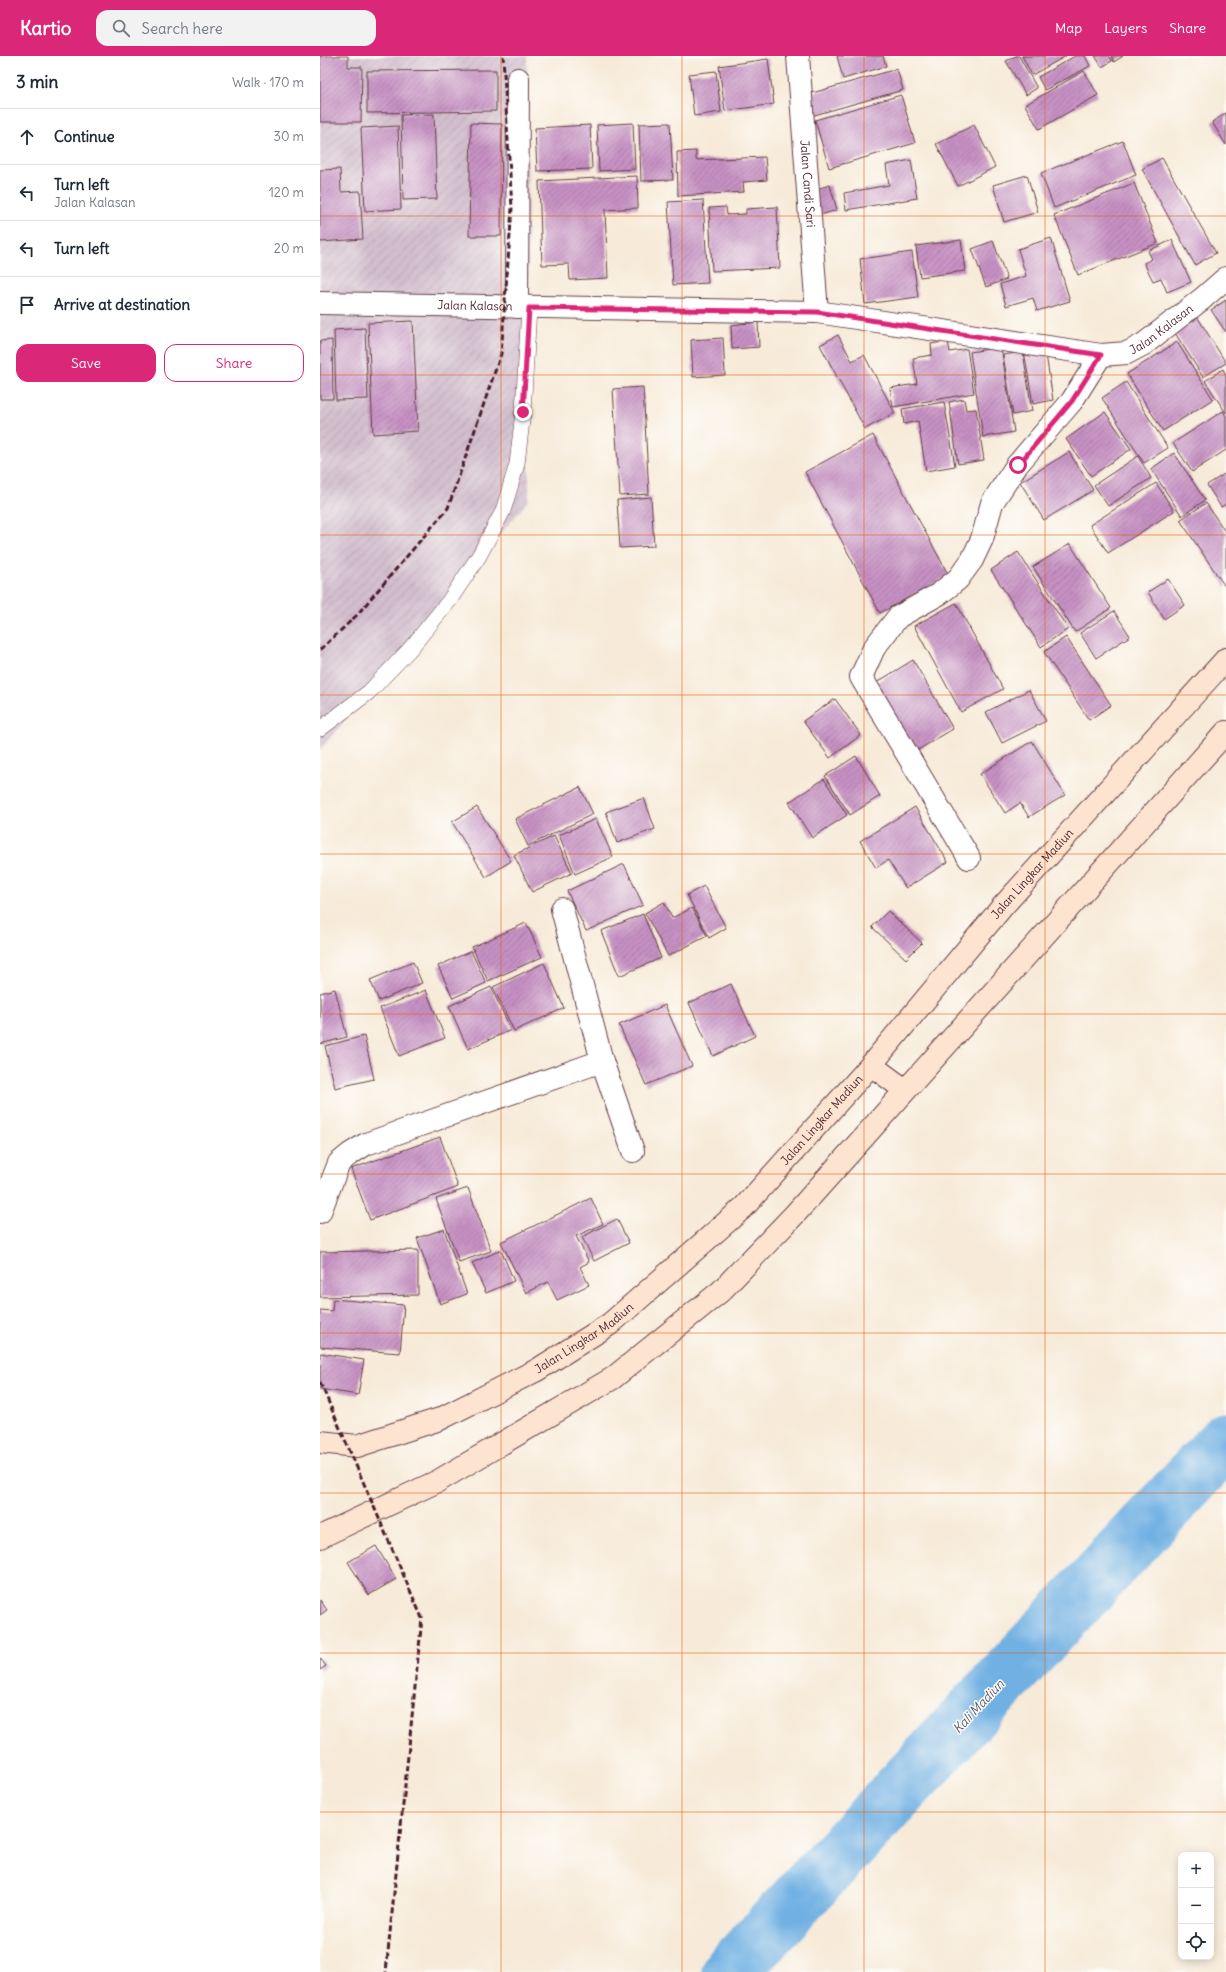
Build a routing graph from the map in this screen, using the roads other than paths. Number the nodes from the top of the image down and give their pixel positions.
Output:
1 (798, 56) edge
2 (518, 79) dead end
3 (1226, 278) edge
4 (320, 303) edge
5 (523, 307) junction
6 (817, 312) junction
7 (1101, 355) junction
8 (1226, 659) edge
9 (320, 729) edge
10 (1226, 732) edge
11 (970, 858) dead end
12 (562, 909) dead end
13 (602, 1061) junction
14 (871, 1066) junction
15 (905, 1090) junction
16 (633, 1151) dead end
17 (320, 1212) edge
18 (320, 1442) edge
19 (320, 1537) edge

1 - 6 street, Jalan Candi Sari
2 - 5 street
3 - 7 street, Jalan Kalasan
4 - 5 street, Jalan Kalasan
5 - 6 street, Jalan Kalasan
5 - 9 lane
6 - 7 street, Jalan Kalasan
7 - 11 street
8 - 14 main road, Jalan Lingkar Madiun
10 - 15 main road
12 - 13 street
13 - 16 street
13 - 17 street
14 - 15 main road
14 - 18 main road, Jalan Lingkar Madiun
15 - 19 main road

